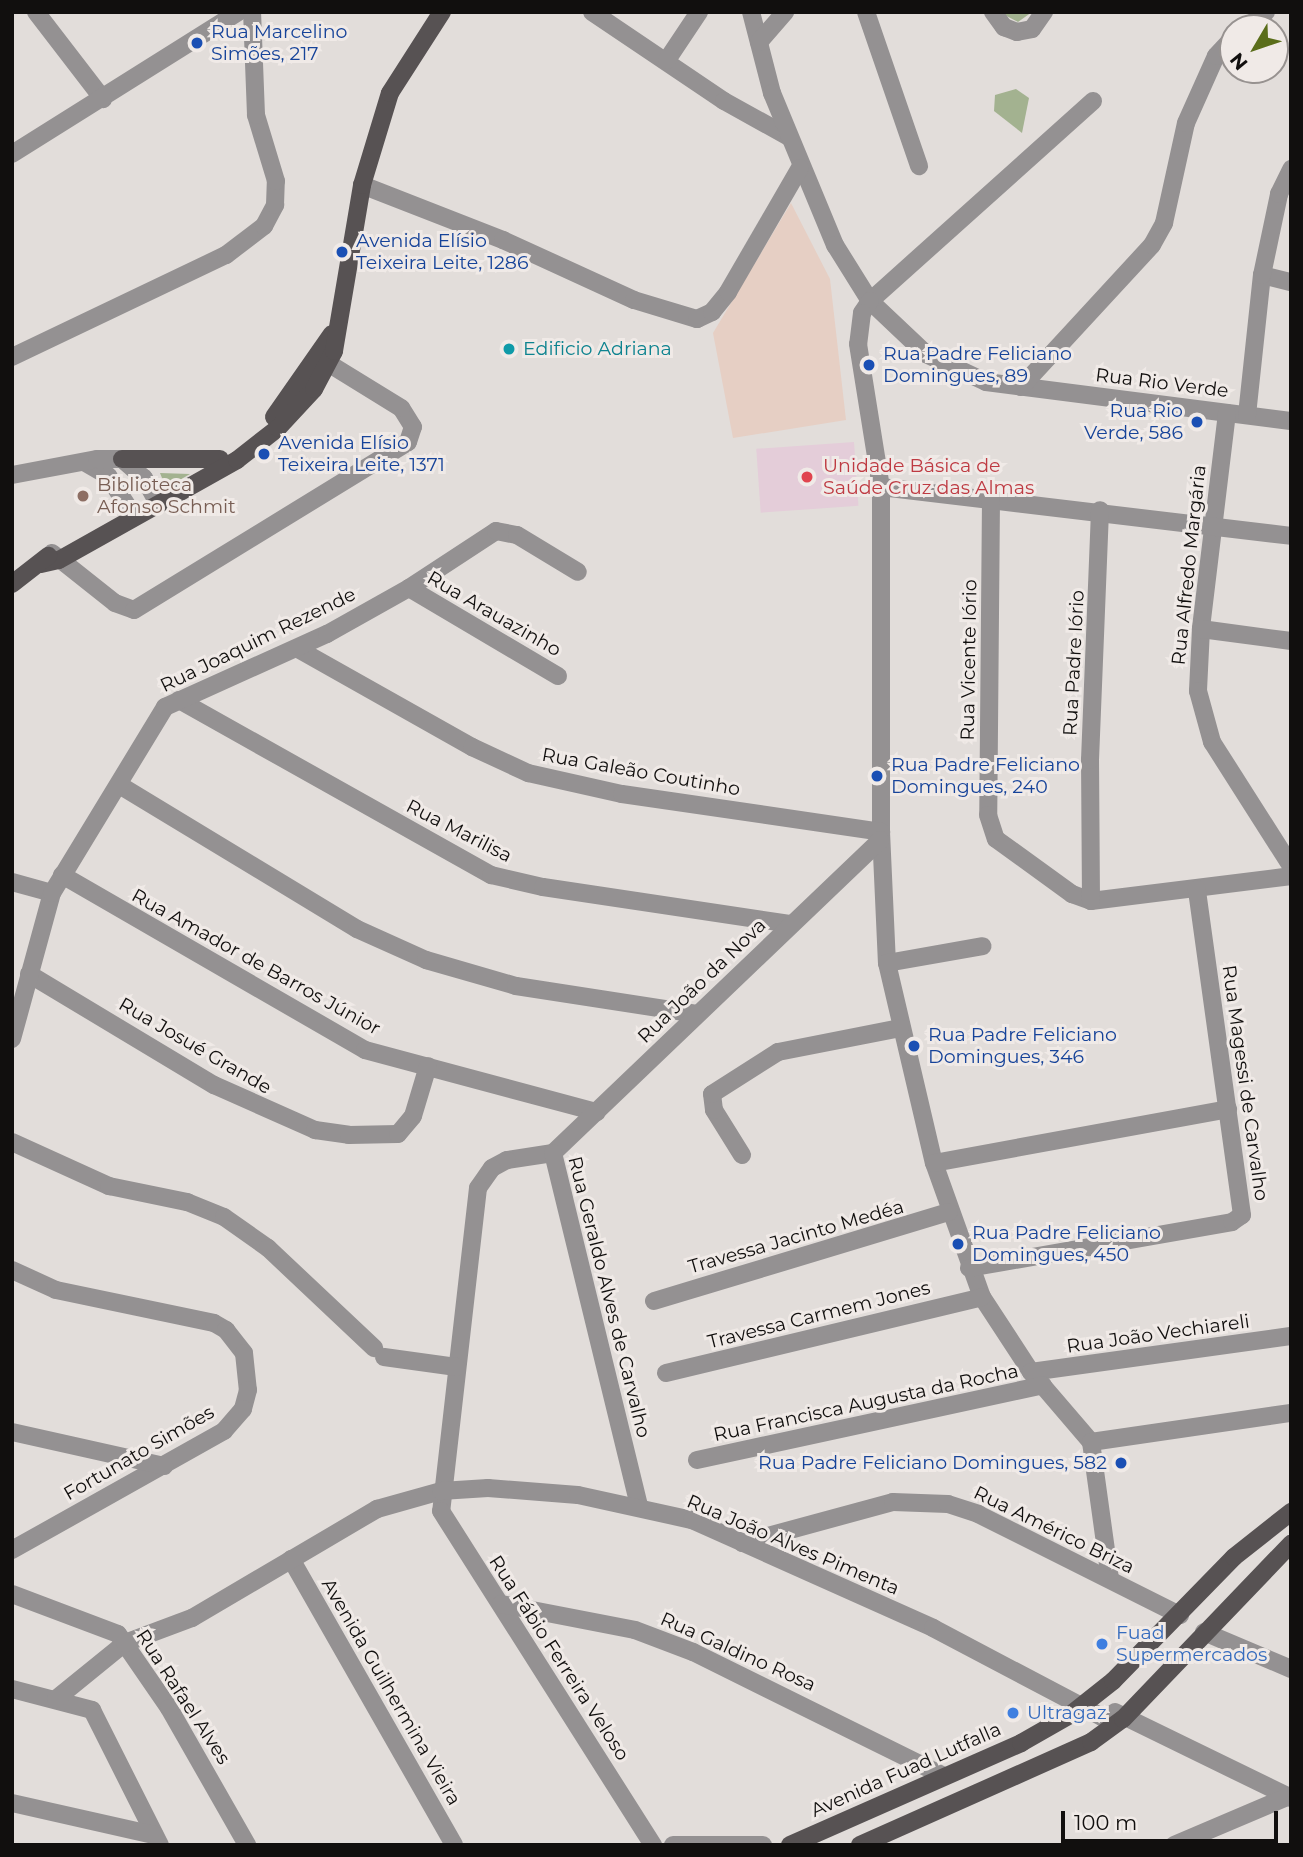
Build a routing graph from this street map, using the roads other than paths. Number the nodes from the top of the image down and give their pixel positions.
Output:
1 (36, 12) edge
2 (238, 12) edge
3 (252, 12) edge
4 (442, 12) edge
5 (592, 12) edge
6 (699, 12) edge
7 (751, 12) edge
8 (785, 12) edge
9 (866, 12) edge
10 (993, 12) edge
11 (1044, 12) edge
12 (759, 42) junction
13 (1219, 53) edge
14 (667, 61) junction
15 (103, 99) junction
16 (1093, 101) dead end
17 (789, 137) junction
18 (12, 154) edge
19 (919, 166) dead end
20 (800, 168) junction
21 (1291, 169) edge
22 (362, 185) junction
23 (1262, 275) junction
24 (1291, 282) edge
25 (870, 300) junction
26 (12, 357) edge
27 (324, 360) junction
28 (1021, 387) junction
29 (1227, 413) junction
30 (1247, 415) junction
31 (1291, 421) edge
32 (220, 458) junction
33 (122, 459) junction
34 (84, 462) junction
35 (12, 475) edge
36 (881, 487) junction
37 (156, 499) junction
38 (991, 499) junction
39 (1100, 510) junction
40 (131, 512) junction
41 (1214, 526) junction
42 (1291, 536) edge
43 (50, 559) junction
44 (578, 572) dead end
45 (12, 584) edge
46 (409, 588) junction
47 (1200, 629) junction
48 (1291, 640) edge
49 (298, 649) junction
50 (558, 676) dead end
51 (179, 700) junction
52 (121, 786) junction
53 (881, 836) junction
54 (1291, 866) edge
55 (62, 875) junction
56 (1291, 876) edge
57 (12, 882) edge
58 (1197, 889) junction
59 (52, 893) junction
60 (1091, 901) junction
61 (791, 924) junction
62 (984, 946) dead end
63 (887, 963) junction
64 (29, 974) junction
65 (697, 1014) junction
66 (900, 1028) junction
67 (12, 1039) edge
68 (428, 1066) junction
69 (1228, 1109) junction
70 (597, 1112) junction
71 (12, 1142) edge
72 (553, 1153) junction
73 (742, 1154) dead end
74 (934, 1163) junction
75 (949, 1212) junction
76 (970, 1268) junction
77 (12, 1270) edge
78 (982, 1297) junction
79 (654, 1301) dead end
80 (1291, 1336) edge
81 (456, 1367) junction
82 (666, 1373) dead end
83 (1037, 1378) junction
84 (1291, 1413) edge
85 (12, 1432) edge
86 (1091, 1442) junction
87 (697, 1460) dead end
88 (164, 1466) junction
89 (441, 1491) junction
90 (639, 1506) junction
91 (1291, 1512) edge
92 (742, 1543) junction
93 (1291, 1544) edge
94 (12, 1550) edge
95 (291, 1559) junction
96 (1110, 1579) junction
97 (12, 1594) edge
98 (502, 1604) junction
99 (1180, 1615) junction
100 (1204, 1632) junction
101 (125, 1643) junction
102 (1291, 1669) edge
103 (12, 1689) edge
104 (56, 1699) junction
105 (1084, 1705) junction
106 (1123, 1719) junction
107 (944, 1776) junction
108 (1289, 1797) edge
109 (12, 1803) edge
110 (157, 1840) edge
111 (247, 1845) edge
112 (454, 1845) edge
113 (653, 1845) edge
114 (673, 1845) edge
115 (763, 1845) edge
116 (790, 1845) edge
117 (860, 1845) edge
118 (1174, 1845) edge

1 - 15 street
2 - 15 street
3 - 26 street
4 - 22 main road
5 - 14 street
6 - 14 street
7 - 12 street, Rua Rio Verde
8 - 12 street
9 - 19 street
10 - 11 street
12 - 17 street, Rua Rio Verde
13 - 28 street
14 - 17 street
15 - 18 street
16 - 25 street
17 - 20 street, Rua Rio Verde
20 - 22 street
20 - 25 street, Rua Rio Verde
21 - 23 street, Rua Rio Verde
22 - 27 main road
23 - 24 street
23 - 30 street, Rua Rio Verde
25 - 28 street, Rua Rio Verde
25 - 36 street
27 - 32 main road
27 - 37 main road
27 - 43 street
28 - 29 street, Rua Rio Verde
29 - 30 street, Rua Rio Verde
29 - 41 street, Rua Alfredo Margária
30 - 31 street
32 - 33 main road
32 - 37 main road
33 - 34 street
33 - 37 street
34 - 35 street
34 - 40 street
36 - 38 street
36 - 53 street
37 - 40 main road
38 - 39 street
38 - 60 street, Rua Vicente Iório
39 - 41 street
39 - 60 street, Rua Padre Iório
40 - 43 main road
41 - 42 street
41 - 47 street, Rua Alfredo Margária
43 - 45 main road
44 - 46 street, Rua Joaquim Rezende
46 - 49 street, Rua Joaquim Rezende
46 - 50 street, Rua Arauazinho
47 - 48 street
47 - 54 street, Rua Alfredo Margária
49 - 51 street, Rua Joaquim Rezende
49 - 53 street, Rua Galeão Coutinho
51 - 52 street, Rua Joaquim Rezende
51 - 61 street, Rua Marilisa
52 - 55 street, Rua Joaquim Rezende
52 - 65 street
53 - 61 street, Rua João da Nova
53 - 63 street
55 - 59 street, Rua Joaquim Rezende
55 - 68 street, Rua Amador de Barros Júnior
56 - 58 street
57 - 59 street
58 - 60 street
58 - 69 street, Rua Magessi de Carvalho
59 - 64 street, Rua Joaquim Rezende
61 - 65 street, Rua João da Nova
62 - 63 street
63 - 66 street
64 - 67 street, Rua Joaquim Rezende
64 - 68 street, Rua Josué Grande
65 - 70 street, Rua João da Nova
66 - 73 street
66 - 74 street
68 - 70 street, Rua Amador de Barros Júnior
69 - 74 street
69 - 76 street, Rua Magessi de Carvalho
70 - 72 street, Rua João da Nova
71 - 81 street
72 - 81 street, Rua Geraldo Alves de Carvalho
72 - 90 street, Rua Geraldo Alves de Carvalho
74 - 75 street
75 - 76 street
75 - 79 street, Travessa Jacinto Medéa
76 - 78 street
77 - 88 street, Fortunato Simões
78 - 82 street, Travessa Carmem Jones
78 - 83 street
80 - 83 street, Rua João Vechiareli
81 - 89 street, Rua Geraldo Alves de Carvalho
83 - 86 street
83 - 87 street, Rua Francisca Augusta da Rocha
84 - 86 street
85 - 88 street
86 - 96 street
88 - 94 street, Fortunato Simões
89 - 90 street, Rua João Alves Pimenta
89 - 95 street, Rua João Alves Pimenta
89 - 98 street, Rua Fábio Ferreira Veloso
90 - 92 street, Rua João Alves Pimenta
91 - 99 main road, Avenida Fuad Lutfalla
92 - 96 street, Rua Américo Briza
92 - 105 street, Rua João Alves Pimenta
93 - 100 main road
95 - 101 street, Rua João Alves Pimenta
95 - 112 street, Avenida Guilhermina Vieira
96 - 99 street, Rua Américo Briza
97 - 101 street, Rua Rafael Alves
98 - 107 street, Rua Galdino Rosa
98 - 113 street, Rua Fábio Ferreira Veloso
99 - 105 main road, Avenida Fuad Lutfalla
100 - 102 street
100 - 106 main road
101 - 104 street, Rua João Alves Pimenta
101 - 111 street, Rua Rafael Alves
103 - 104 street
104 - 110 street
105 - 106 street, Rua João Alves Pimenta
105 - 107 main road, Avenida Fuad Lutfalla
106 - 108 street, Rua João Alves Pimenta
106 - 117 main road
107 - 116 main road, Avenida Fuad Lutfalla
108 - 118 street
109 - 110 street
114 - 115 street

